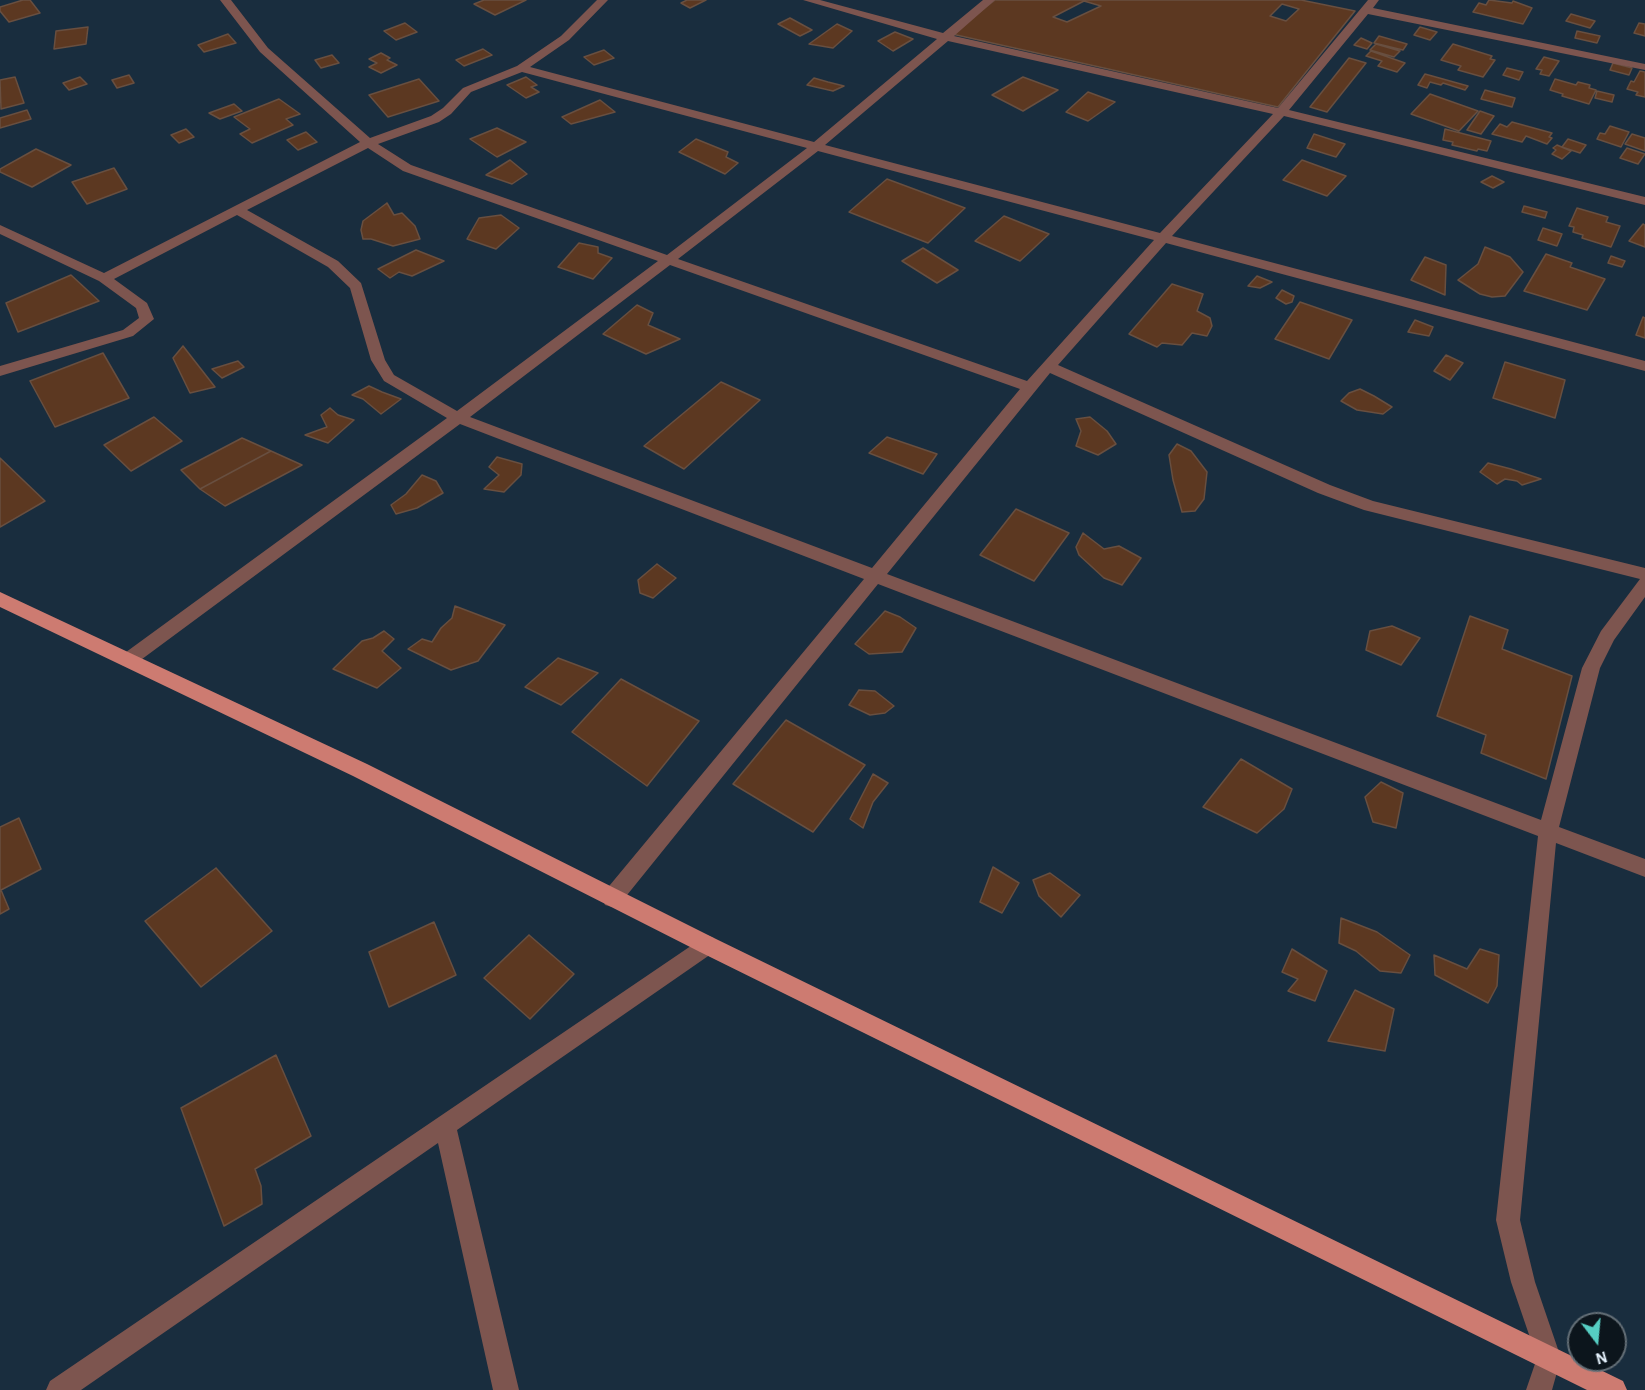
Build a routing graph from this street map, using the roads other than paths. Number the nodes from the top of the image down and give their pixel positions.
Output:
1 (225, 0) edge
2 (603, 0) edge
3 (808, 0) edge
4 (990, 0) edge
5 (1370, 5) edge
6 (944, 37) junction
7 (1645, 67) edge
8 (521, 68) junction
9 (1281, 112) junction
10 (368, 143) junction
11 (814, 147) junction
12 (1645, 201) edge
13 (237, 210) junction
14 (0, 229) edge
15 (1162, 238) junction
16 (668, 260) junction
17 (105, 278) junction
18 (1645, 366) edge
19 (1049, 367) junction
20 (0, 371) edge
21 (1030, 387) junction
22 (458, 418) junction
23 (1645, 574) edge
24 (876, 576) junction
25 (1645, 584) edge
26 (0, 599) edge
27 (128, 660) junction
28 (1548, 830) junction
29 (1645, 868) edge
30 (612, 898) junction
31 (707, 945) junction
32 (445, 1125) junction
33 (1548, 1358) junction
34 (58, 1390) edge
35 (506, 1390) edge
36 (1539, 1390) edge
37 (1614, 1390) edge

1 - 10 street
2 - 8 street
3 - 6 street
4 - 6 street
5 - 7 street
5 - 9 street
6 - 9 street
6 - 11 street
8 - 10 street
8 - 11 street
9 - 12 street
9 - 15 street
10 - 13 street
10 - 16 street
11 - 15 street
11 - 16 street
13 - 17 street
13 - 22 street
14 - 17 street
15 - 18 street
15 - 19 street
16 - 21 street
16 - 22 street
17 - 20 street
19 - 21 street
19 - 23 street
21 - 24 street
22 - 24 street
22 - 27 street
24 - 28 street
24 - 30 street
25 - 28 street
26 - 27 main road
27 - 30 main road
28 - 29 street
28 - 33 street
30 - 31 main road
31 - 32 street
31 - 33 main road
32 - 34 street
32 - 35 street
33 - 36 street
33 - 37 main road

